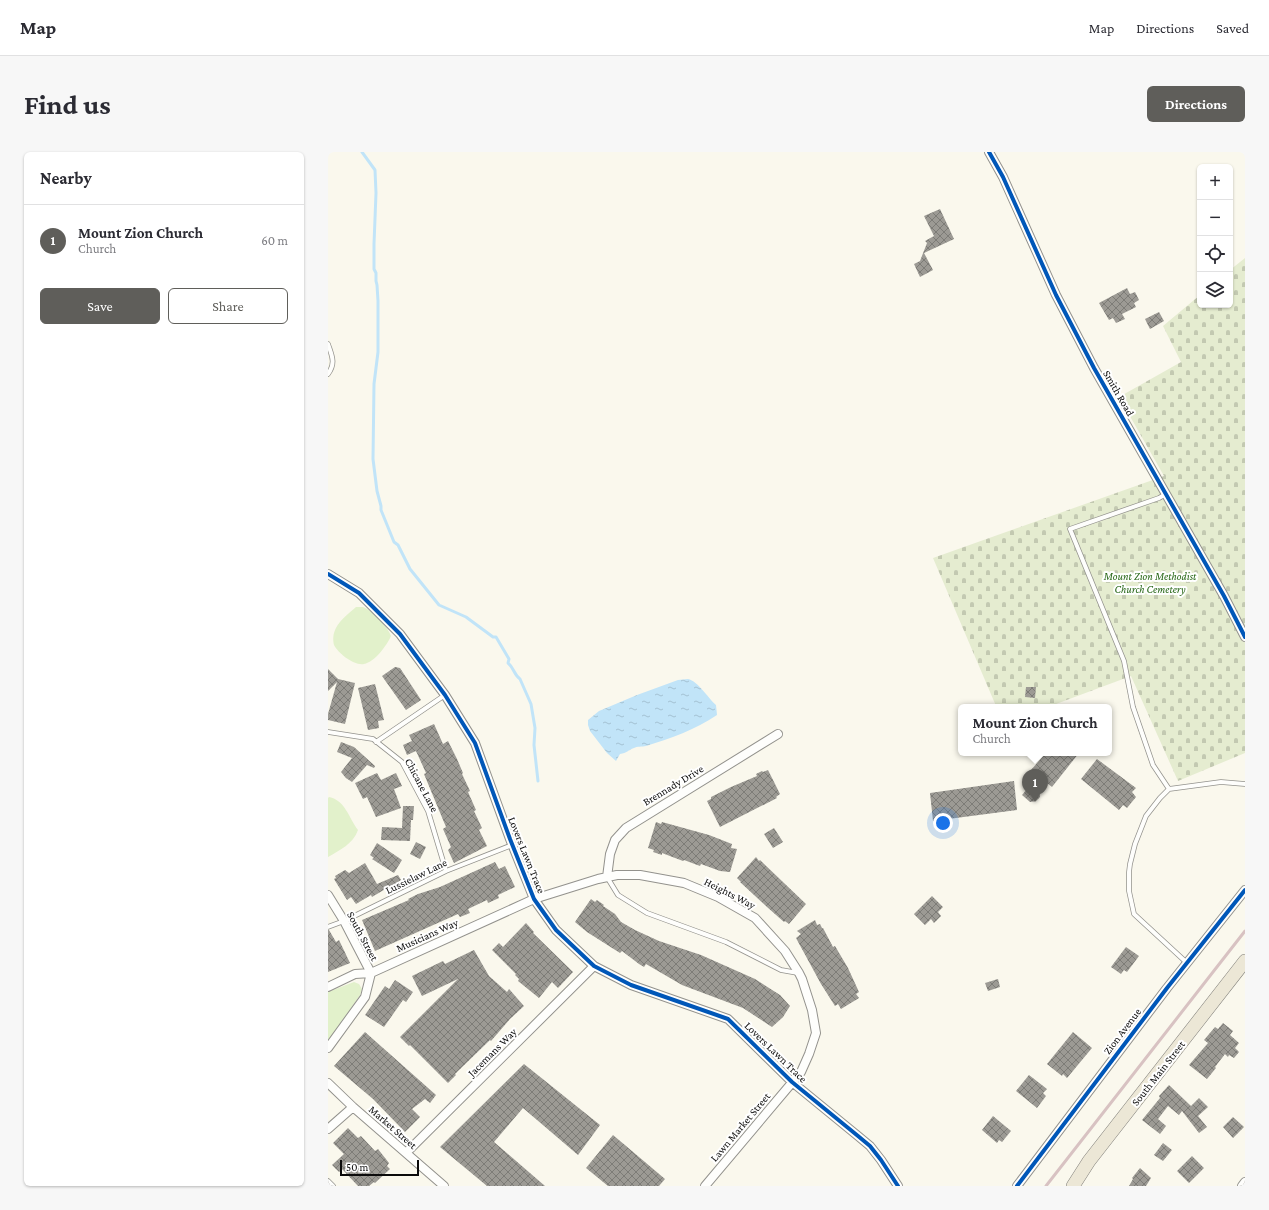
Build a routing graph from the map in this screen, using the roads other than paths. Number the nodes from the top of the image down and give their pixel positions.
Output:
1 (989, 152) edge
2 (328, 344) edge
3 (328, 374) edge
4 (1166, 494) junction
5 (328, 574) edge
6 (1245, 637) edge
7 (445, 695) junction
8 (328, 732) edge
9 (778, 734) dead end
10 (376, 742) junction
11 (1245, 784) edge
12 (1170, 789) junction
13 (513, 845) junction
14 (446, 871) junction
15 (607, 877) junction
16 (1245, 890) edge
17 (328, 895) edge
18 (534, 899) junction
19 (344, 921) junction
20 (328, 927) edge
21 (1245, 961) edge
22 (1186, 962) junction
23 (594, 966) junction
24 (371, 973) junction
25 (799, 973) junction
26 (328, 986) edge
27 (328, 1048) edge
28 (792, 1082) junction
29 (328, 1083) edge
30 (353, 1107) junction
31 (328, 1129) edge
32 (406, 1153) junction
33 (328, 1181) edge
34 (1245, 1182) edge
35 (333, 1186) edge
36 (444, 1186) edge
37 (705, 1186) edge
38 (898, 1186) edge
39 (1017, 1186) edge
40 (1073, 1186) edge
41 (1242, 1186) edge

1 - 4 street, Smith Road
2 - 3 lane
4 - 6 street, Smith Road
4 - 12 lane
5 - 7 street, Lovers Lawn Trace
7 - 10 lane
7 - 13 street, Lovers Lawn Trace
8 - 10 lane, Chicane Lane
9 - 15 street, Brennady Drive
10 - 14 lane, Chicane Lane
11 - 12 lane
12 - 22 lane
13 - 14 lane, Lussielaw Lane
13 - 18 street, Lovers Lawn Trace
14 - 19 lane, Lussielaw Lane
15 - 18 street, Heights Way
15 - 25 lane
15 - 25 street, Heights Way
16 - 22 street, Zion Avenue
17 - 19 street, South Street
18 - 23 street, Lovers Lawn Trace
18 - 24 street, Musicians Way
19 - 20 lane, Lussielaw Lane
19 - 24 street, South Street
21 - 40 main road, South Main Street
22 - 39 street, Zion Avenue
23 - 28 street, Lovers Lawn Trace
23 - 32 street, Jacemans Way
24 - 26 street, Musicians Way
24 - 27 street, South Street
25 - 28 street, Heights Way
28 - 37 street, Lawn Market Street
28 - 38 street, Lovers Lawn Trace
29 - 30 street, Market Street
30 - 31 street
30 - 32 street, Market Street
32 - 36 street, Market Street
33 - 35 lane
34 - 41 street

